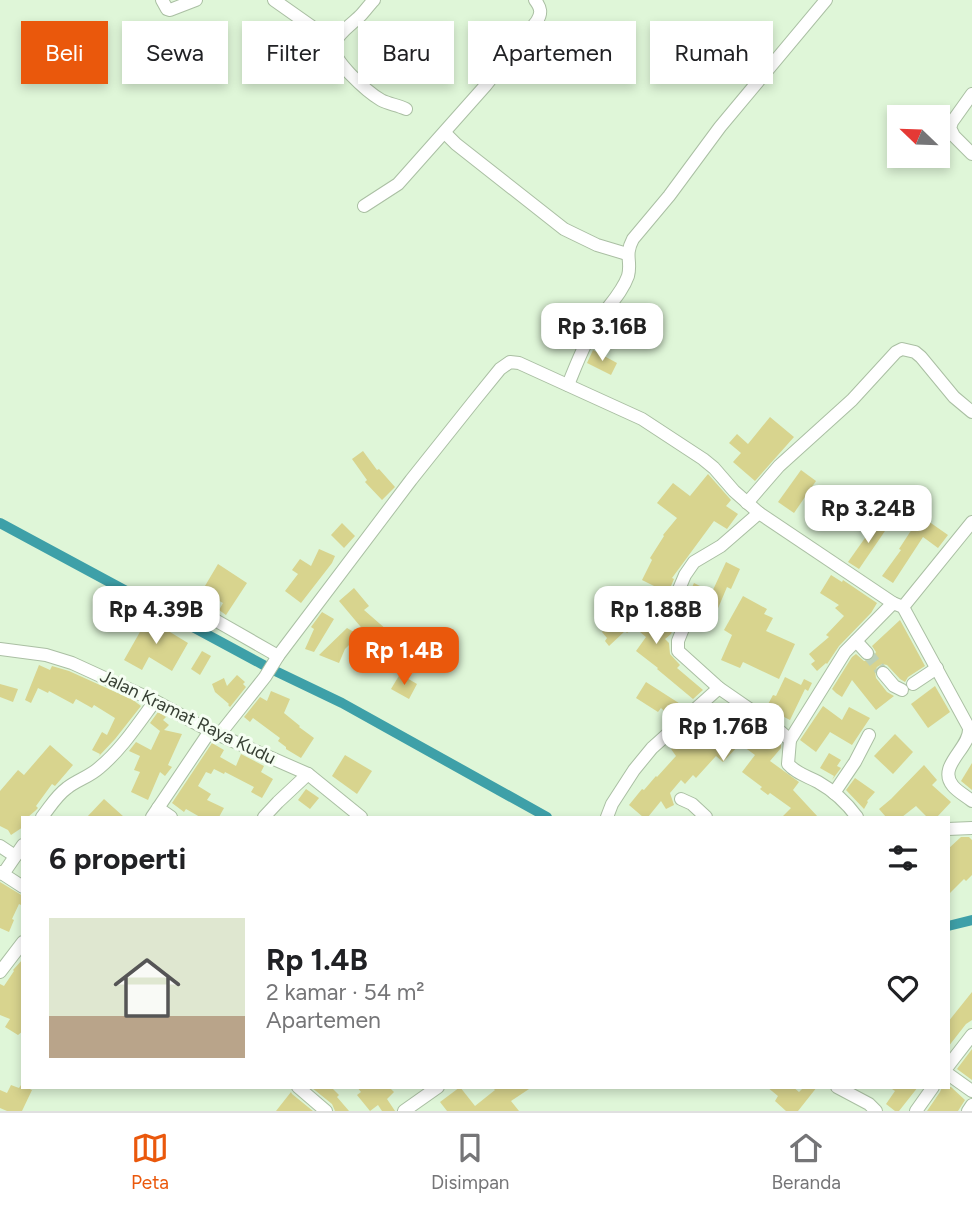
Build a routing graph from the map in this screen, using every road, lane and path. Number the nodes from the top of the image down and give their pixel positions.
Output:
1 (162, 0) edge
2 (196, 0) edge
3 (274, 0) edge
4 (374, 0) edge
5 (535, 0) edge
6 (825, 0) edge
7 (304, 21) edge
8 (344, 30) edge
9 (344, 67) edge
10 (972, 94) edge
11 (406, 109) dead end
12 (444, 133) junction
13 (972, 154) edge
14 (364, 206) dead end
15 (627, 254) junction
16 (568, 385) junction
17 (972, 412) edge
18 (747, 503) junction
19 (759, 513) junction
20 (972, 522) edge
21 (898, 605) junction
22 (201, 612) dead end
23 (856, 641) junction
24 (0, 649) edge
25 (867, 653) tunnel mouth
26 (276, 659) junction
27 (937, 668) junction
28 (883, 673) tunnel mouth
29 (719, 688) junction
30 (155, 701) junction
31 (214, 733) junction
32 (869, 735) dead end
33 (790, 740) junction
34 (308, 774) junction
35 (834, 793) junction
36 (681, 799) dead end
37 (972, 801) edge
38 (155, 813) edge
39 (43, 816) edge
40 (265, 816) edge
41 (360, 816) edge
42 (607, 816) edge
43 (705, 816) edge
44 (856, 816) edge
45 (972, 828) edge
46 (950, 829) edge
47 (0, 846) edge
48 (19, 851) edge
49 (1, 873) edge
50 (21, 886) edge
51 (21, 945) edge
52 (0, 972) edge
53 (972, 1035) edge
54 (950, 1063) edge
55 (950, 1075) edge
56 (300, 1089) edge
57 (435, 1089) edge
58 (841, 1089) edge
59 (932, 1089) edge
60 (972, 1091) edge
61 (972, 1105) edge
62 (326, 1111) edge
63 (404, 1111) edge
64 (876, 1111) edge
65 (916, 1111) edge
66 (968, 1111) edge

1 - 2 street
3 - 7 street
4 - 8 street
5 - 12 street
6 - 15 street
9 - 11 street
10 - 13 street
12 - 14 street
12 - 15 street
15 - 16 street
16 - 18 street
16 - 26 street
17 - 18 street
18 - 19 street
19 - 21 street
19 - 29 street
20 - 21 street
21 - 23 street
21 - 27 street
22 - 26 street
23 - 25 street
23 - 33 street
24 - 30 street, Jalan Kramat Raya Kudu
26 - 31 street
27 - 28 street
27 - 37 street
29 - 33 street
29 - 42 street
30 - 31 street, Jalan Kramat Raya Kudu
30 - 39 street
31 - 34 street, Jalan Kramat Raya Kudu
31 - 38 street
32 - 35 street
33 - 35 street
34 - 40 street
34 - 41 street, Jalan Kramat Raya Kudu
35 - 44 street
36 - 43 street
45 - 46 street
47 - 48 street
48 - 49 street
49 - 50 street
51 - 52 street
53 - 54 street
55 - 60 street
56 - 62 street
57 - 63 street
58 - 64 street
59 - 65 street
61 - 66 street

